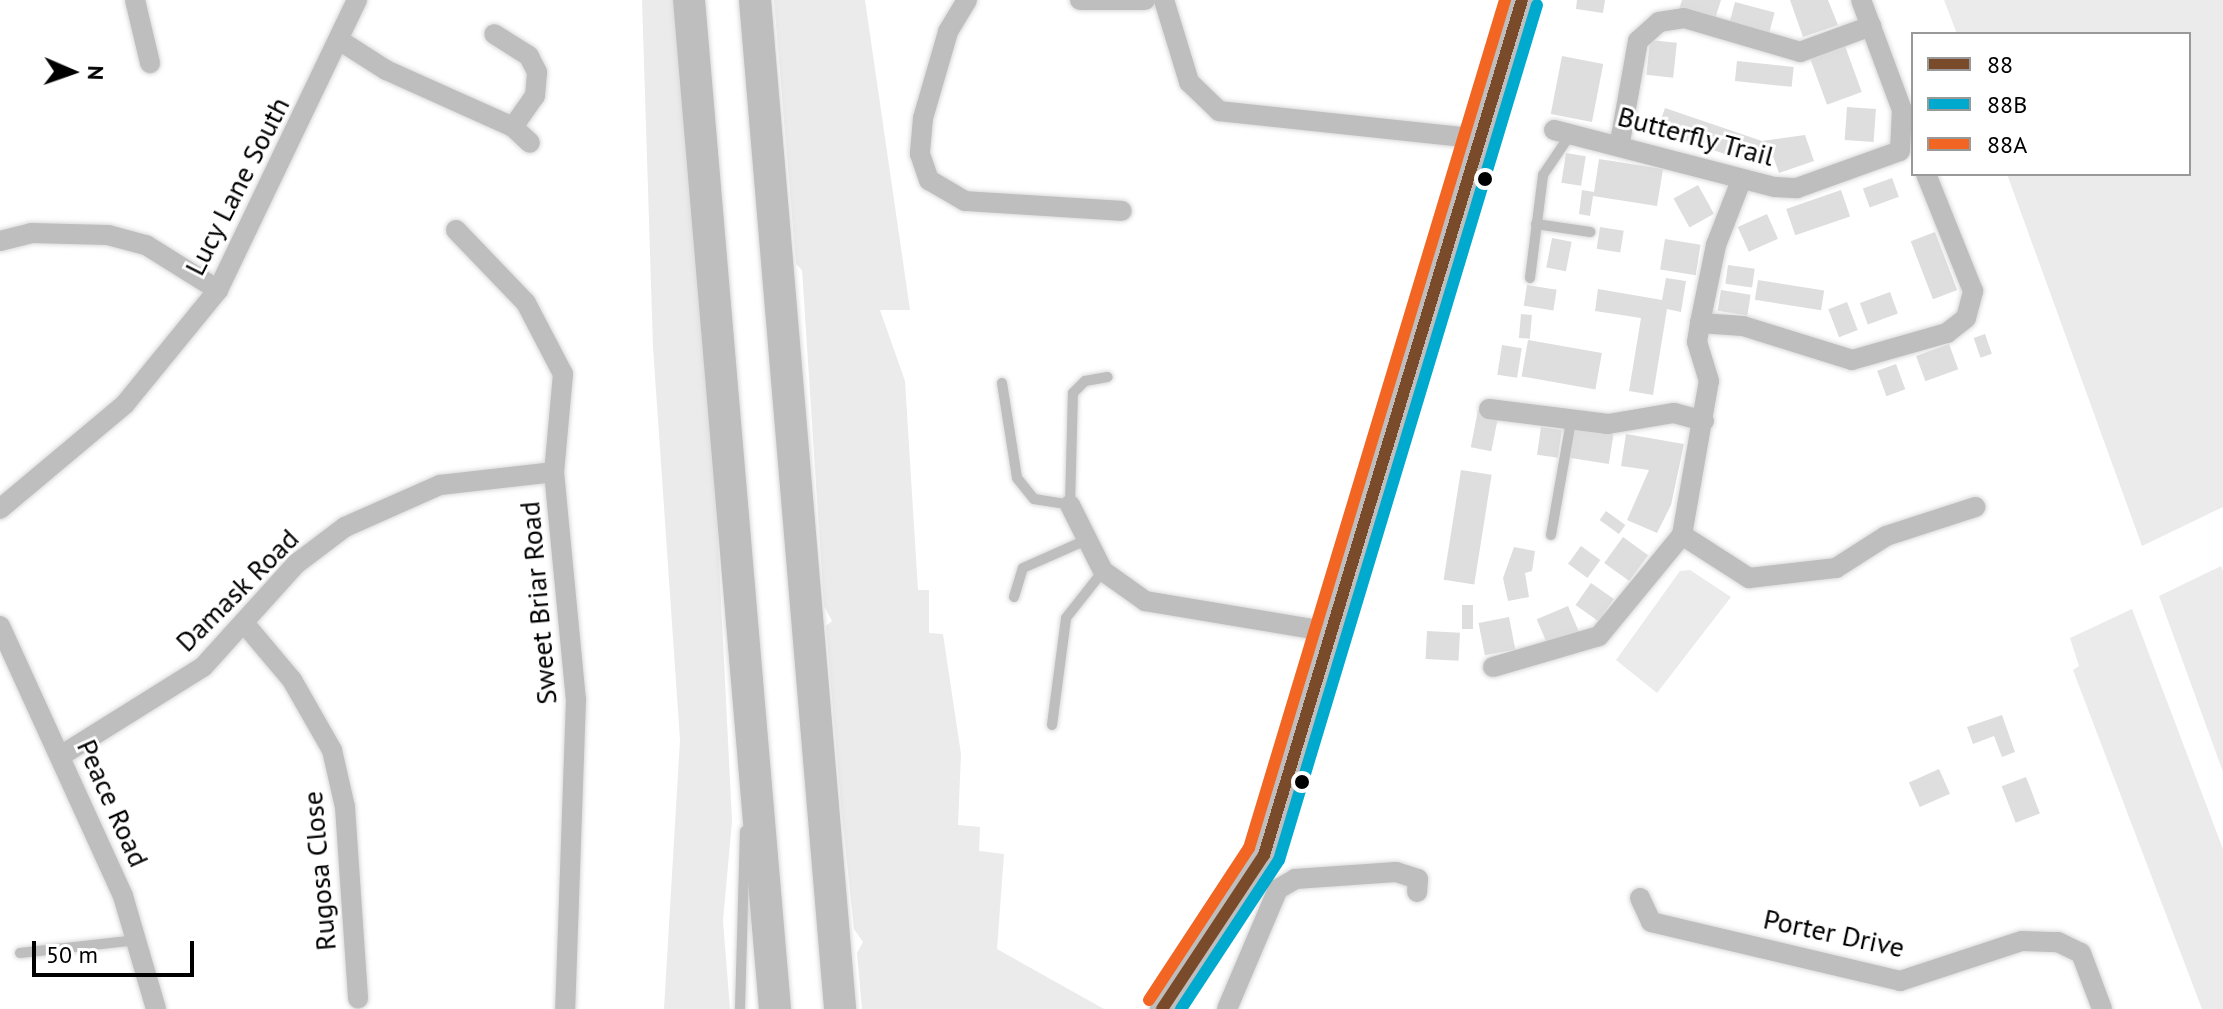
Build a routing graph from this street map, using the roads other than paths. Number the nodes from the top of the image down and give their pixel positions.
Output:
1 (135, 0) edge
2 (357, 0) edge
3 (689, 0) edge
4 (755, 0) edge
5 (967, 0) edge
6 (1080, 0) edge
7 (1145, 0) edge
8 (1164, 0) edge
9 (1522, 0) edge
10 (1861, 0) edge
11 (1871, 26) junction
12 (494, 34) dead end
13 (339, 40) junction
14 (150, 63) dead end
15 (513, 127) junction
16 (1563, 132) joint
17 (1479, 139) junction
18 (1620, 142) junction
19 (530, 143) dead end
20 (1907, 156) edge
21 (1927, 176) edge
22 (1741, 181) junction
23 (1122, 211) dead end
24 (1536, 224) junction
25 (456, 230) dead end
26 (1590, 232) dead end
27 (0, 241) edge
28 (1530, 278) dead end
29 (218, 290) junction
30 (1700, 323) junction
31 (1108, 377) dead end
32 (1002, 383) dead end
33 (1489, 409) dead end
34 (1704, 421) junction
35 (1571, 422) junction
36 (554, 472) junction
37 (1070, 505) junction
38 (1975, 507) dead end
39 (0, 509) edge
40 (1551, 535) dead end
41 (1682, 535) junction
42 (1084, 541) junction
43 (1103, 571) junction
44 (1014, 597) dead end
45 (244, 623) junction
46 (0, 626) edge
47 (1330, 632) junction
48 (1493, 667) dead end
49 (749, 708) junction
50 (1052, 725) dead end
51 (62, 755) junction
52 (1417, 892) dead end
53 (1640, 898) dead end
54 (137, 940) junction
55 (20, 953) dead end
56 (358, 999) dead end
57 (156, 1009) edge
58 (565, 1009) edge
59 (740, 1009) edge
60 (775, 1009) edge
61 (840, 1009) edge
62 (1162, 1009) edge
63 (1227, 1009) edge
64 (2102, 1009) edge

1 - 14 street
2 - 13 street, Lucy Lane South
3 - 49 highway
4 - 61 highway
5 - 23 street
6 - 7 street
8 - 17 street
9 - 17 street
10 - 11 street, Butterfly Trail
11 - 18 street
11 - 20 street, Butterfly Trail
12 - 15 street
13 - 15 street
13 - 29 street, Lucy Lane South
15 - 19 street
16 - 18 street, Butterfly Trail
16 - 24 lane
17 - 47 street
18 - 22 street, Butterfly Trail
20 - 22 street, Butterfly Trail
21 - 30 street
22 - 30 street
24 - 26 lane
24 - 28 lane
25 - 36 street, Sweet Briar Road
27 - 29 street
29 - 39 street, Lucy Lane South
30 - 34 street
31 - 37 lane
32 - 37 lane
33 - 35 street
34 - 35 street
34 - 41 street
35 - 40 lane
36 - 45 street, Damask Road
36 - 58 street, Sweet Briar Road
37 - 42 street
38 - 41 street
41 - 48 street
42 - 43 street
42 - 44 lane
43 - 47 street
43 - 50 lane
45 - 51 street, Damask Road
45 - 56 street, Rugosa Close
46 - 51 street, Peace Road
47 - 62 street
49 - 59 lane
49 - 60 highway
51 - 54 street, Peace Road
52 - 63 street
53 - 64 street, Porter Drive
54 - 55 lane
54 - 57 street, Peace Road

